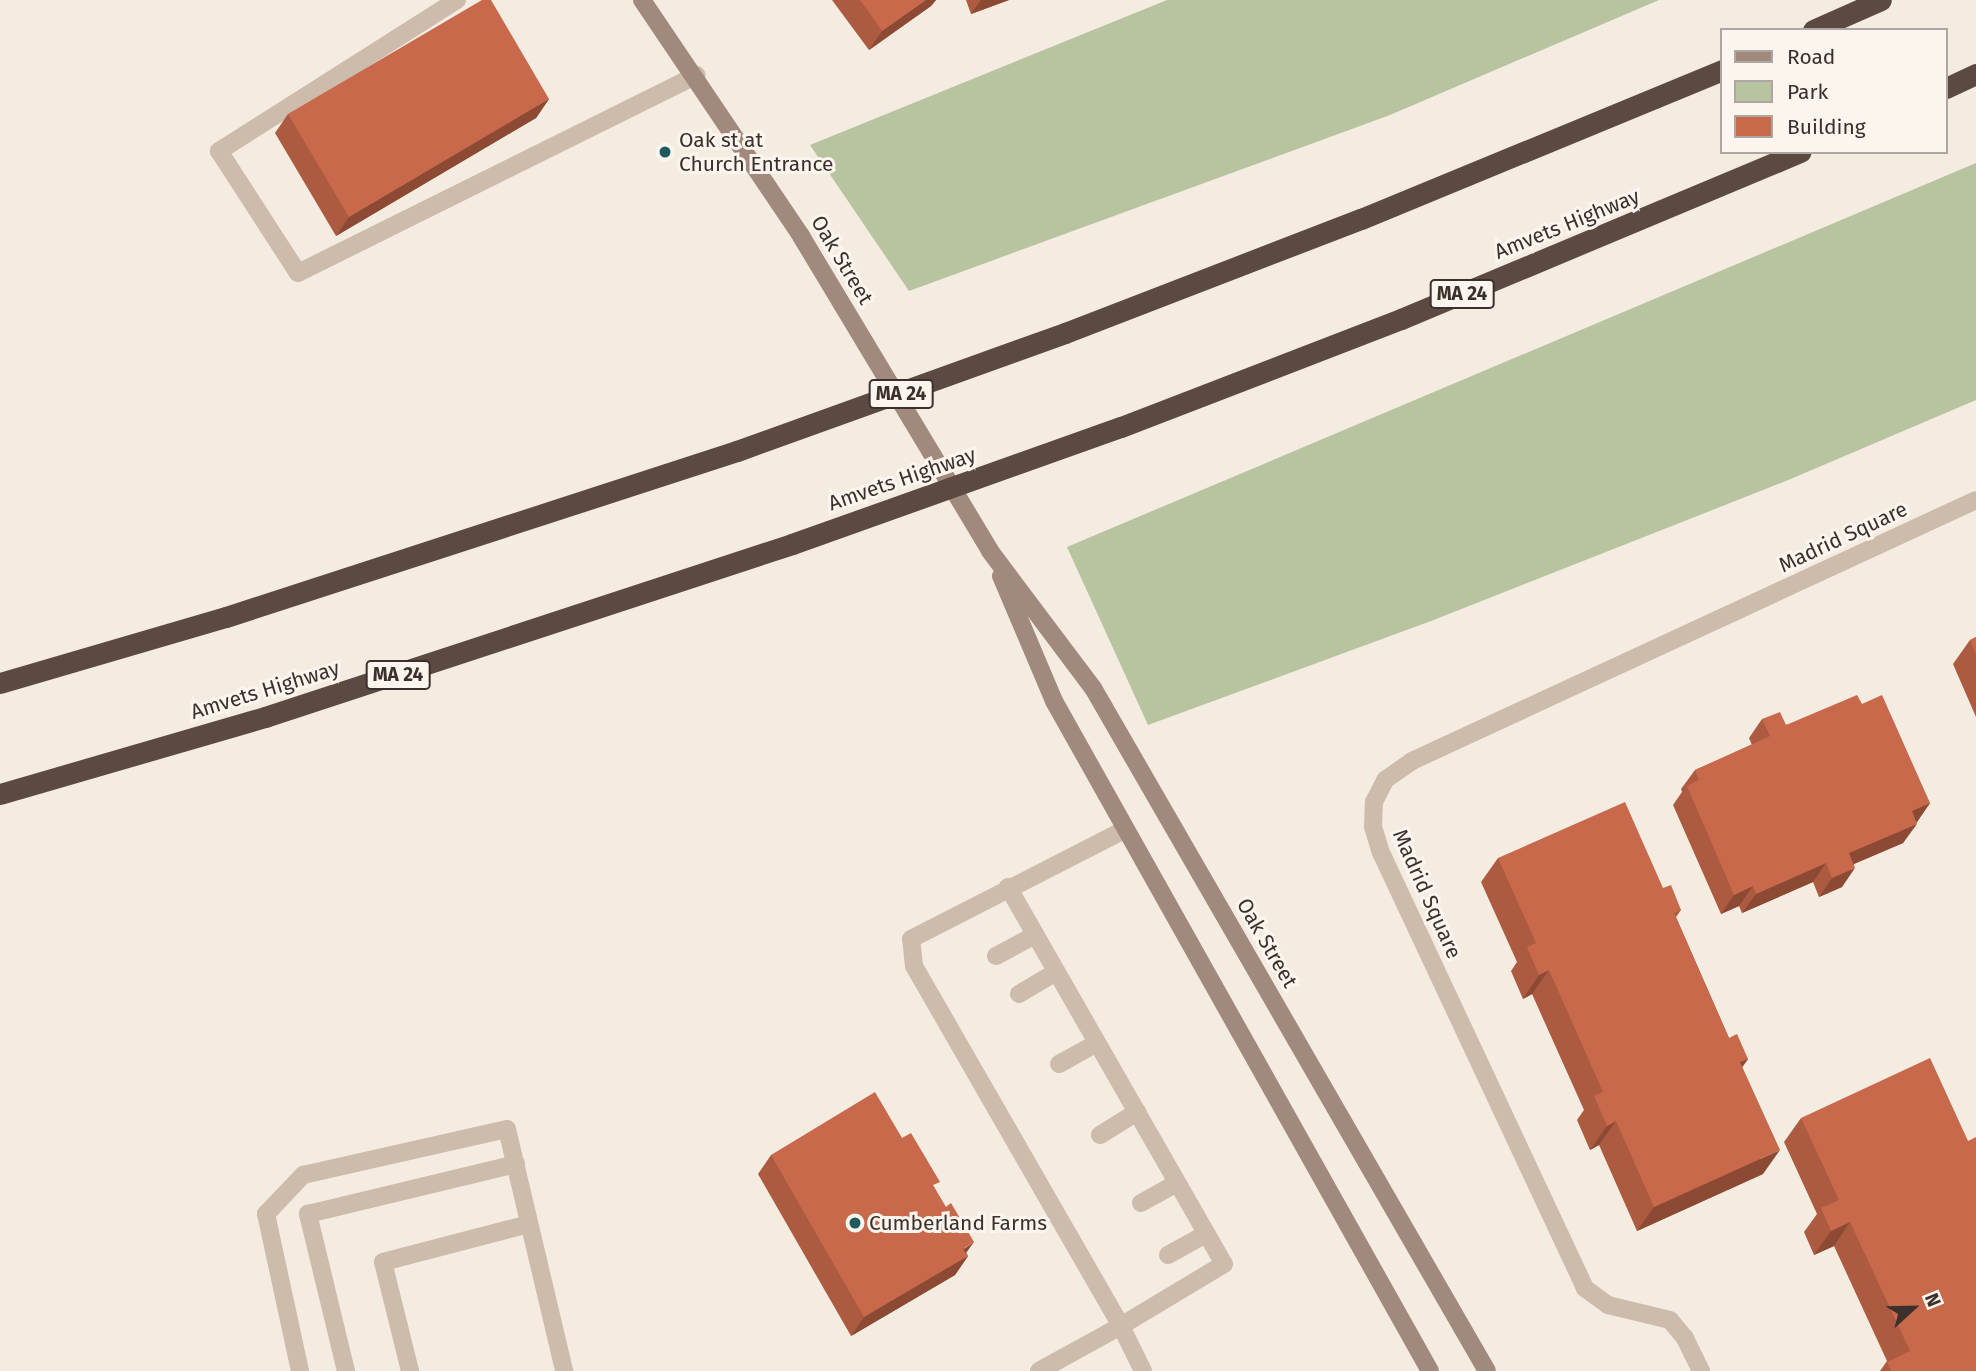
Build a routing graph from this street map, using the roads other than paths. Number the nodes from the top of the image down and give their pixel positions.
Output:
1 (457, 0) edge
2 (642, 0) edge
3 (1881, 0) edge
4 (1818, 28) edge
5 (1720, 71) edge
6 (1976, 74) edge
7 (696, 75) junction
8 (1948, 87) edge
9 (1795, 154) edge
10 (1976, 500) edge
11 (990, 551) junction
12 (0, 683) edge
13 (0, 794) edge
14 (1124, 830) junction
15 (1008, 887) junction
16 (1035, 934) junction
17 (996, 956) dead end
18 (1056, 972) junction
19 (1019, 994) dead end
20 (1097, 1043) junction
21 (1059, 1064) dead end
22 (1137, 1112) junction
23 (1100, 1135) dead end
24 (516, 1164) junction
25 (1177, 1183) junction
26 (1141, 1203) dead end
27 (529, 1224) junction
28 (1206, 1234) junction
29 (1168, 1255) dead end
30 (1121, 1326) junction
31 (300, 1371) edge
32 (346, 1371) edge
33 (410, 1371) edge
34 (564, 1371) edge
35 (1039, 1371) edge
36 (1143, 1371) edge
37 (1430, 1371) edge
38 (1487, 1371) edge
39 (1701, 1371) edge

1 - 7 street
2 - 7 main road, Oak Street
3 - 4 highway
5 - 12 highway, MA 24, bridge
6 - 8 highway
7 - 11 main road, Oak Street
9 - 13 highway, Amvets Highway / MA 24, bridge
10 - 39 street, Madrid Square
11 - 14 main road, Oak Street
11 - 38 main road, Oak Street
14 - 15 street
14 - 37 main road, Oak Street
15 - 16 street
15 - 30 street
16 - 17 street
16 - 18 street
18 - 19 street
18 - 20 street
20 - 21 street
20 - 22 street
22 - 23 street
22 - 25 street
24 - 27 street
24 - 31 street
24 - 32 street
25 - 26 street
25 - 28 street
27 - 33 street
27 - 34 street
28 - 29 street
28 - 30 street
30 - 35 street
30 - 36 street

